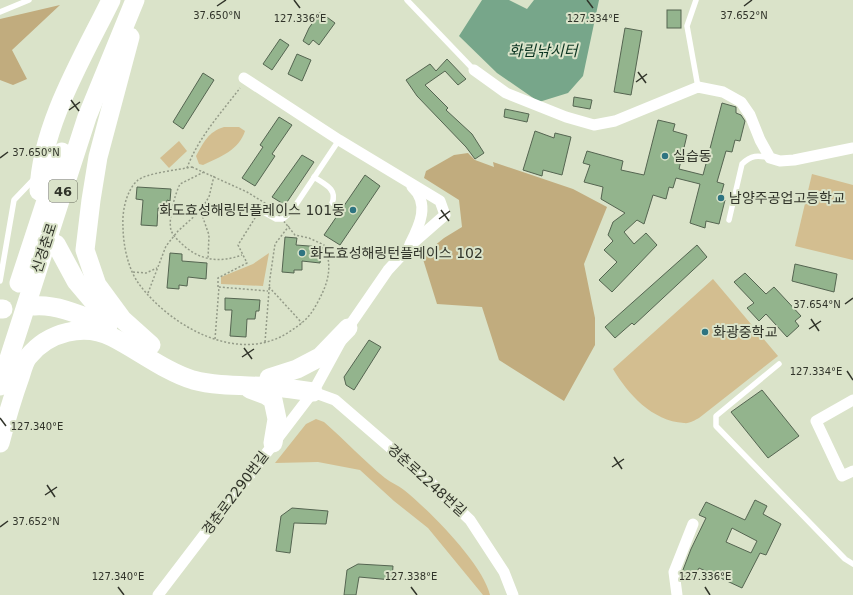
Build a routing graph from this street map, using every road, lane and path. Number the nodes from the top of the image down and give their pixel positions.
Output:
1 (29, 0) edge
2 (111, 0) edge
3 (121, 0) edge
4 (136, 0) edge
5 (139, 0) edge
6 (407, 0) edge
7 (696, 0) edge
8 (0, 12) edge
9 (474, 70) joint
10 (245, 79) joint
11 (698, 87) junction
12 (339, 140) junction
13 (853, 148) edge
14 (770, 158) junction
15 (187, 168) junction
16 (40, 172) junction
17 (204, 172) junction
18 (398, 175) junction
19 (214, 176) junction
20 (314, 177) junction
21 (39, 190) dead end
22 (205, 203) junction
23 (332, 203) dead end
24 (260, 210) dead end
25 (255, 218) dead end
26 (283, 219) junction
27 (729, 220) dead end
28 (289, 226) junction
29 (174, 236) junction
30 (56, 244) dead end
31 (406, 252) junction
32 (242, 255) junction
33 (208, 260) junction
34 (157, 268) junction
35 (133, 272) junction
36 (0, 281) edge
37 (269, 286) junction
38 (218, 289) junction
39 (269, 291) junction
40 (148, 293) junction
41 (34, 306) dead end
42 (302, 323) junction
43 (348, 328) junction
44 (117, 330) junction
45 (215, 339) junction
46 (265, 342) junction
47 (0, 349) edge
48 (146, 349) junction
49 (779, 364) dead end
50 (269, 378) junction
51 (0, 386) edge
52 (242, 386) junction
53 (313, 392) junction
54 (853, 400) edge
55 (0, 443) edge
56 (273, 443) junction
57 (853, 471) edge
58 (692, 524) dead end
59 (853, 564) edge
60 (158, 595) edge
61 (513, 595) edge
62 (677, 595) edge

1 - 8 lane
2 - 16 highway
3 - 47 highway, 신경춘로 / 46
4 - 51 highway, 신경춘로 / 46
5 - 48 highway
6 - 9 lane
7 - 11 lane
9 - 11 street
10 - 12 street
10 - 15 path
11 - 14 street
12 - 18 street
12 - 20 lane
13 - 14 street
14 - 27 lane
15 - 17 path
15 - 35 path
16 - 21 highway
16 - 36 lane
17 - 19 path
17 - 29 path
18 - 31 street
18 - 31 street, 경춘로2290번길
19 - 22 path
19 - 26 path
20 - 23 lane
20 - 26 lane
22 - 29 path
22 - 33 path
24 - 26 lane
25 - 32 path
26 - 28 path
28 - 37 path
28 - 42 path
29 - 33 path
29 - 34 path
30 - 44 highway
31 - 43 street, 경춘로2290번길
32 - 33 path
32 - 38 path
34 - 35 path
34 - 40 path
35 - 40 path
37 - 39 path
37 - 42 path
38 - 39 path
38 - 45 path
39 - 46 path
40 - 45 path
41 - 44 highway
42 - 46 path
43 - 50 highway
43 - 53 street, 경춘로2290번길
44 - 48 highway
45 - 46 path
48 - 50 highway
48 - 52 highway
48 - 55 highway
49 - 59 lane
50 - 53 highway
52 - 53 highway
52 - 56 highway
53 - 56 street, 경춘로2290번길
53 - 61 street, 경춘로2248번길
54 - 57 street
56 - 60 street, 경춘로2290번길
58 - 62 street

